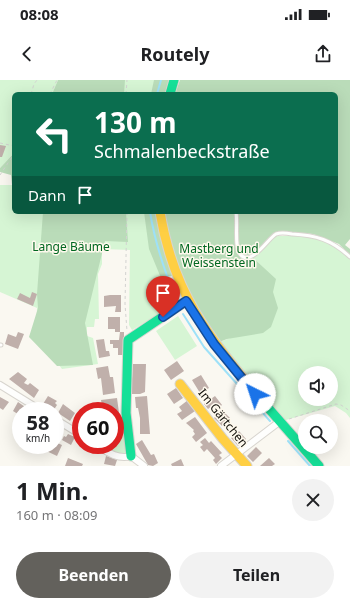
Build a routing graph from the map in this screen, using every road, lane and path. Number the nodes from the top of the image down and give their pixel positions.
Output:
1 (37, 80) edge
2 (56, 80) edge
3 (127, 80) edge
4 (174, 80) edge
5 (32, 92) edge
6 (51, 92) edge
7 (126, 92) edge
8 (171, 92) edge
9 (0, 143) edge
10 (12, 146) edge
11 (12, 157) edge
12 (0, 175) edge
13 (127, 214) edge
14 (161, 214) edge
15 (236, 214) edge
16 (350, 257) edge
17 (186, 301) junction
18 (128, 340) junction
19 (180, 384) dead end
20 (0, 385) edge
21 (27, 402) edge
22 (350, 410) edge
23 (279, 422) junction
24 (111, 454) edge
25 (236, 454) junction
26 (131, 456) junction
27 (144, 466) edge
28 (221, 466) edge
29 (247, 466) edge
30 (319, 466) edge

1 - 5 path
2 - 6 path
3 - 7 path
4 - 8 main road
9 - 10 path
11 - 12 path
13 - 18 path
14 - 17 main road
15 - 16 lane
17 - 18 main road
17 - 23 main road
18 - 26 main road
19 - 25 main road, Im Gärtchen
20 - 21 street
22 - 23 path
23 - 25 street
23 - 30 main road
24 - 26 street
25 - 28 street
25 - 29 main road, Im Gärtchen
26 - 27 street

